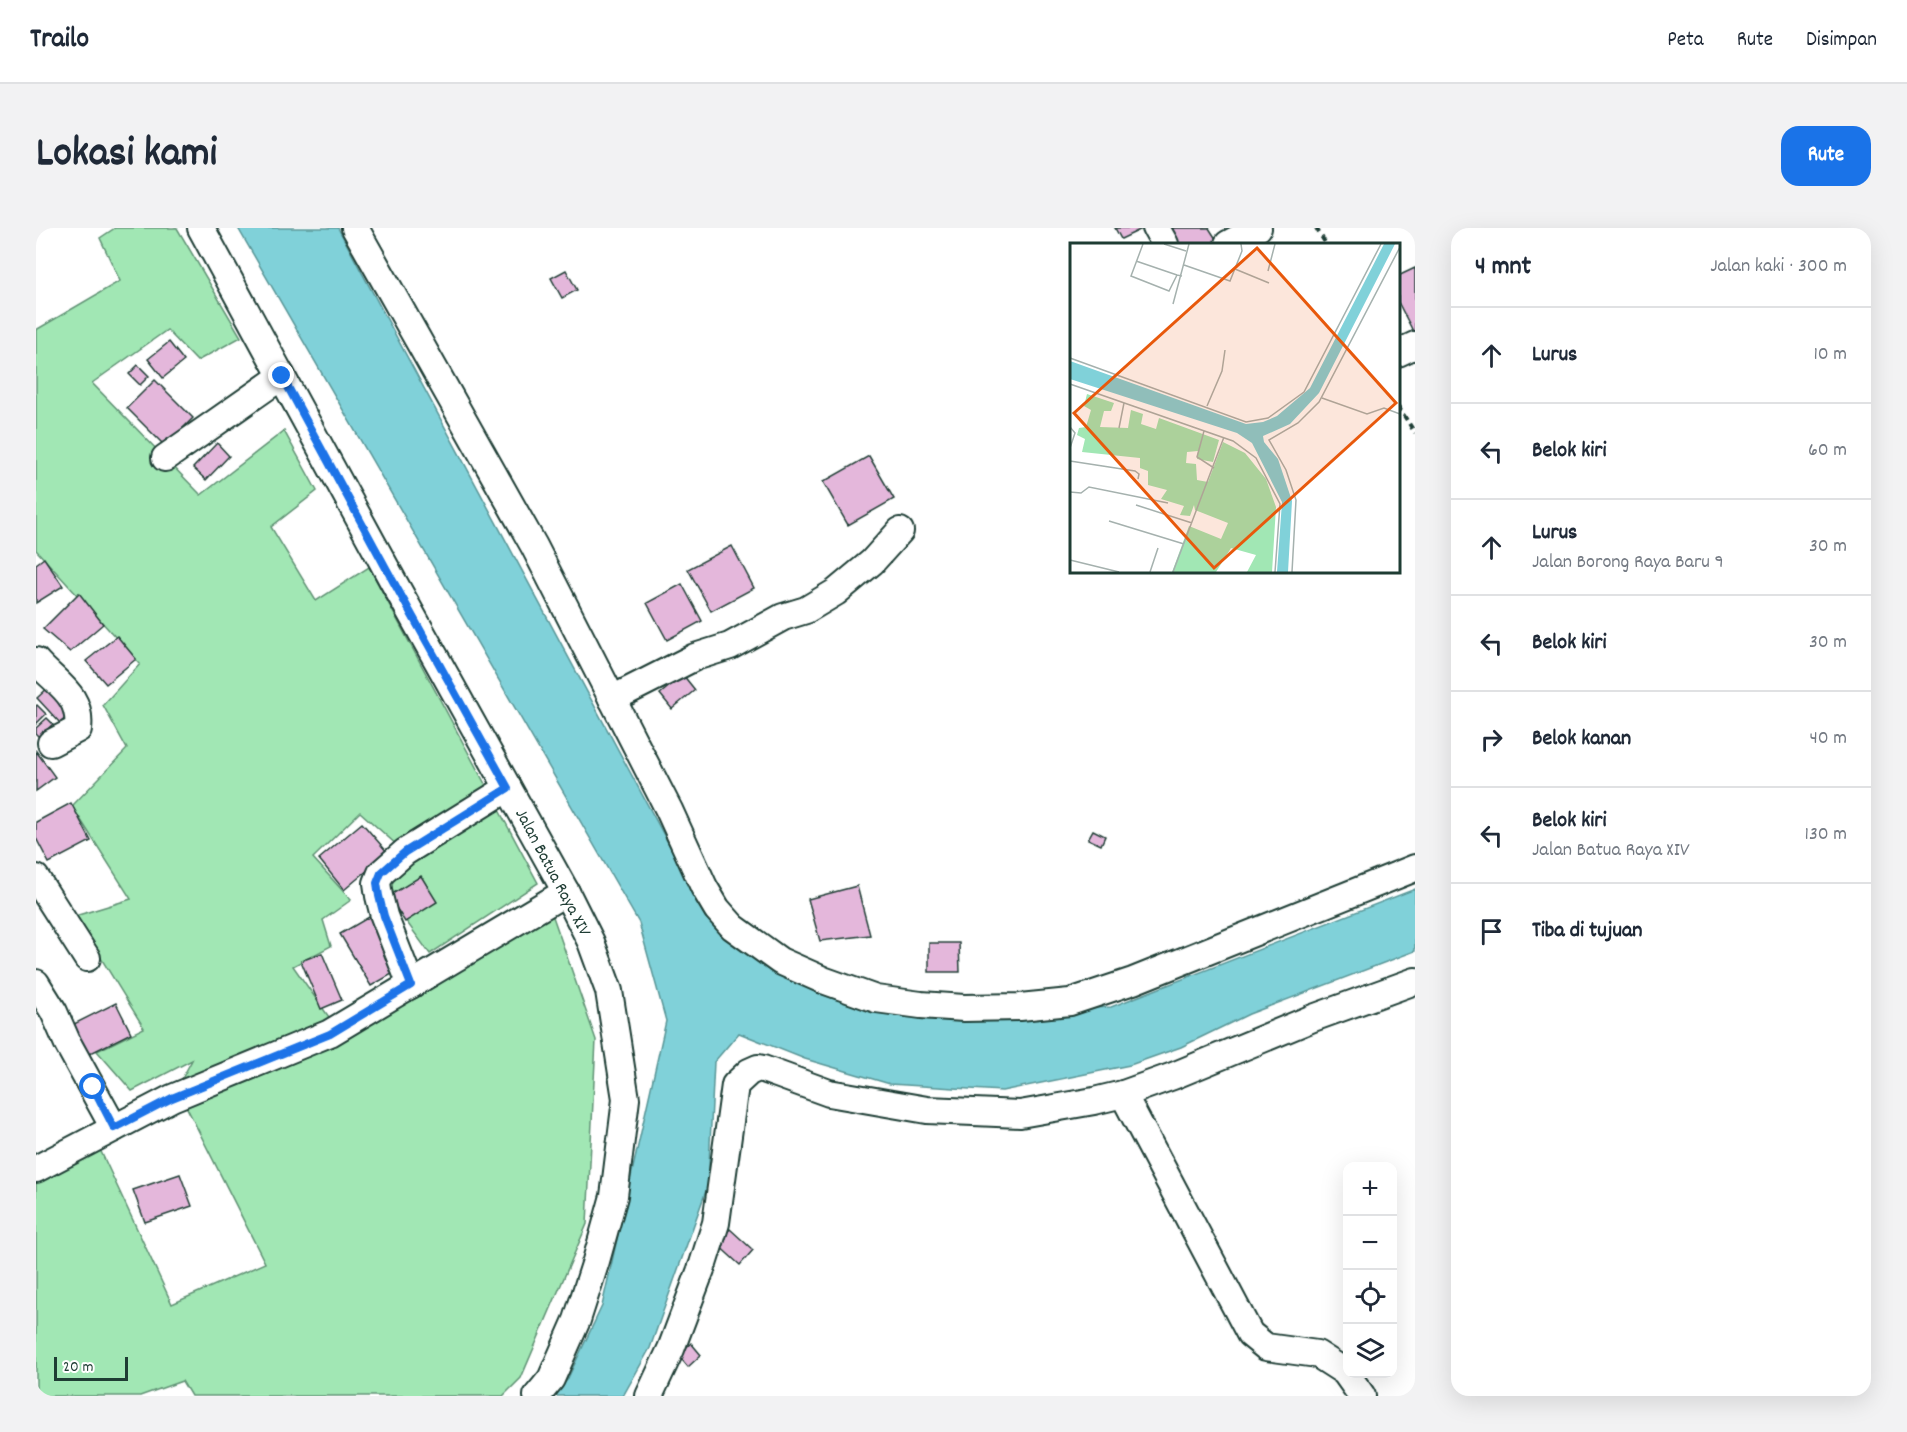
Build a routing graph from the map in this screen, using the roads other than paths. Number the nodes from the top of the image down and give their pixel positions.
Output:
1 (201, 228) edge
2 (355, 228) edge
3 (1156, 228) edge
4 (1164, 243) edge
5 (1415, 345) edge
6 (1400, 352) edge
7 (282, 376) junction
8 (165, 458) dead end
9 (900, 531) dead end
10 (36, 661) edge
11 (612, 699) junction
12 (51, 743) dead end
13 (508, 788) junction
14 (1415, 868) edge
15 (36, 878) edge
16 (566, 892) junction
17 (87, 958) dead end
18 (1415, 981) edge
19 (36, 983) edge
20 (411, 985) junction
21 (1123, 1094) junction
22 (114, 1128) junction
23 (36, 1168) edge
24 (537, 1396) edge
25 (649, 1396) edge
26 (1362, 1396) edge

1 - 7 street, Jalan Batua Raya XIV
2 - 11 street
3 - 4 street
5 - 6 street
7 - 8 street
7 - 13 street, Jalan Batua Raya XIV
9 - 11 street
10 - 12 street
11 - 14 street
13 - 16 street, Jalan Batua Raya XIV
13 - 20 street
15 - 17 street
16 - 20 street
16 - 24 street, Jalan Batua Raya XIV
18 - 21 street
19 - 22 street
20 - 22 street
21 - 25 street
21 - 26 street
22 - 23 street

